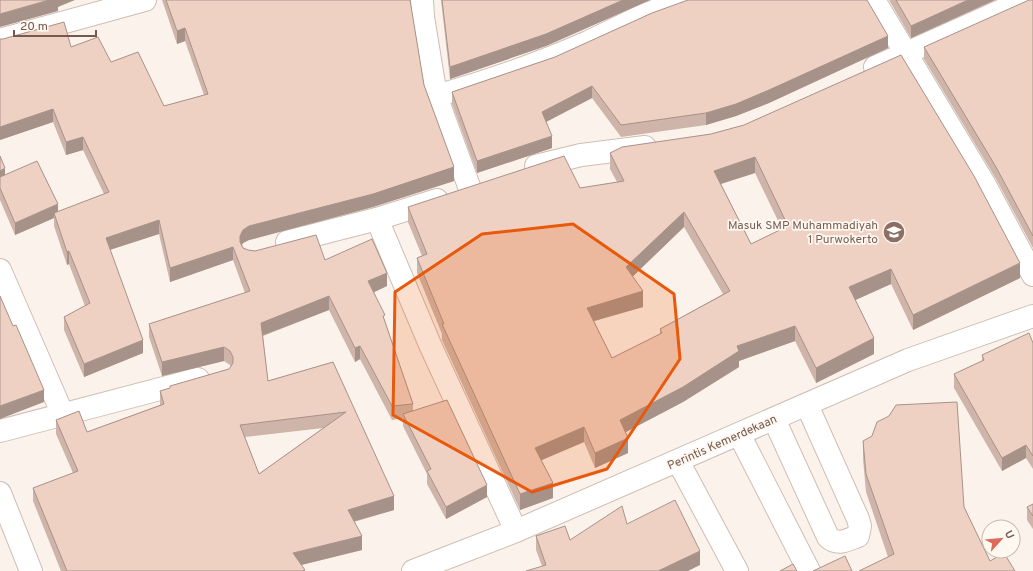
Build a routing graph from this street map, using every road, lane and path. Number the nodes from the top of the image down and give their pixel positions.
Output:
1 (145, 0) edge
2 (422, 0) edge
3 (685, 0) edge
4 (874, 0) edge
5 (1025, 0) edge
6 (0, 40) edge
7 (905, 53) junction
8 (856, 76) edge
9 (436, 96) junction
10 (664, 144) edge
11 (519, 172) edge
12 (491, 182) edge
13 (470, 189) junction
14 (377, 219) junction
15 (266, 248) edge
16 (0, 270) edge
17 (1033, 275) edge
18 (1033, 316) edge
19 (221, 373) edge
20 (806, 405) junction
21 (63, 415) junction
22 (774, 419) junction
23 (0, 431) edge
24 (739, 434) junction
25 (678, 461) junction
26 (0, 493) edge
27 (516, 531) junction
28 (31, 571) edge
29 (413, 571) edge
30 (737, 571) edge
31 (809, 571) edge

1 - 6 street
2 - 9 street
3 - 9 street
4 - 7 street
5 - 7 street
7 - 8 street
7 - 17 street
9 - 13 street
10 - 11 street
12 - 13 street
13 - 14 street
14 - 15 street
14 - 27 street
16 - 21 street
18 - 20 street, Perintis Kemerdekaan
19 - 21 street
20 - 22 street, Perintis Kemerdekaan
20 - 22 street
21 - 23 street
22 - 24 street, Perintis Kemerdekaan
24 - 25 street, Perintis Kemerdekaan
24 - 31 street
25 - 27 street, Perintis Kemerdekaan
25 - 30 street
26 - 28 street
27 - 29 street, Perintis Kemerdekaan

